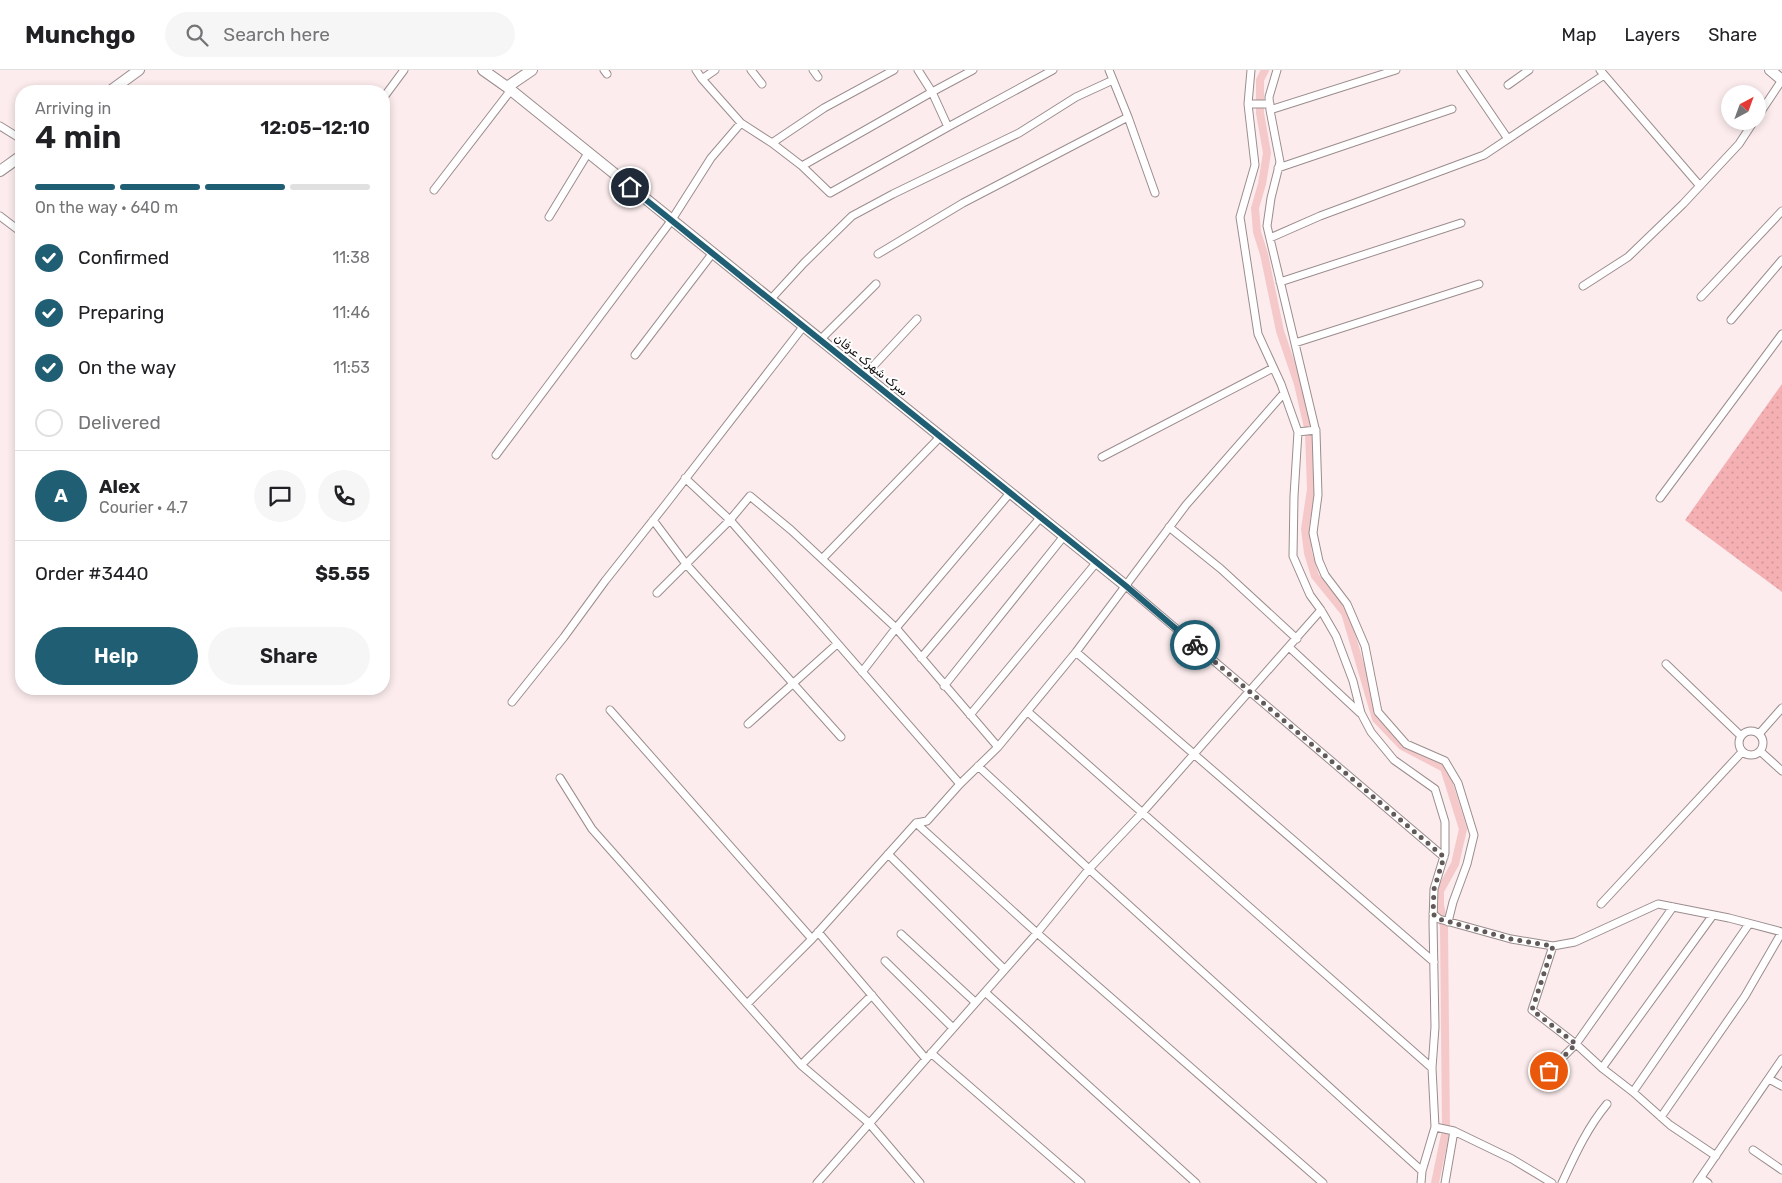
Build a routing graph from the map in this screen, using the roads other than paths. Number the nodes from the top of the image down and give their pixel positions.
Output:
1 (140, 70) edge
2 (404, 70) edge
3 (483, 70) edge
4 (532, 70) edge
5 (696, 70) edge
6 (715, 70) edge
7 (751, 70) edge
8 (813, 70) edge
9 (894, 70) edge
10 (918, 70) edge
11 (973, 70) edge
12 (1053, 70) edge
13 (1109, 70) edge
14 (1251, 70) edge
15 (1276, 70) edge
16 (1396, 70) edge
17 (1461, 70) edge
18 (1770, 70) edge
19 (1527, 71) edge
20 (1602, 73) edge
21 (818, 76) dead end
22 (702, 79) junction
23 (1112, 80) junction
24 (1782, 80) edge
25 (762, 84) dead end
26 (119, 85) edge
27 (1508, 85) dead end
28 (509, 88) junction
29 (390, 90) edge
30 (932, 92) junction
31 (1248, 104) junction
32 (1766, 104) edge
33 (1270, 107) junction
34 (1452, 109) dead end
35 (1128, 117) junction
36 (742, 123) junction
37 (0, 126) edge
38 (948, 127) junction
39 (1748, 130) edge
40 (15, 135) edge
41 (1508, 140) junction
42 (772, 143) junction
43 (588, 153) junction
44 (15, 161) edge
45 (802, 166) junction
46 (1278, 168) junction
47 (0, 172) edge
48 (1700, 186) junction
49 (434, 190) dead end
50 (1155, 193) dead end
51 (1782, 211) edge
52 (0, 216) edge
53 (549, 217) dead end
54 (671, 221) junction
55 (1461, 223) dead end
56 (15, 227) edge
57 (1270, 238) junction
58 (712, 254) junction
59 (878, 254) dead end
60 (1782, 260) edge
61 (1280, 282) junction
62 (876, 284) dead end
63 (1479, 284) dead end
64 (1583, 286) dead end
65 (1701, 297) dead end
66 (770, 300) junction
67 (917, 319) dead end
68 (1731, 320) dead end
69 (802, 327) junction
70 (1782, 334) edge
71 (820, 340) junction
72 (1294, 343) junction
73 (635, 355) dead end
74 (1273, 368) junction
75 (864, 376) junction
76 (1284, 393) junction
77 (1316, 430) junction
78 (1298, 432) junction
79 (940, 437) junction
80 (496, 455) dead end
81 (1102, 457) dead end
82 (685, 478) junction
83 (1010, 493) junction
84 (1660, 498) dead end
85 (1040, 518) junction
86 (653, 520) junction
87 (730, 520) junction
88 (1169, 527) junction
89 (1064, 536) junction
90 (822, 559) junction
91 (1096, 563) junction
92 (686, 564) junction
93 (1126, 586) junction
94 (657, 593) dead end
95 (1321, 610) junction
96 (896, 628) junction
97 (1297, 639) junction
98 (837, 644) junction
99 (1289, 647) junction
100 (1076, 652) junction
101 (921, 658) junction
102 (1666, 664) dead end
103 (862, 672) junction
104 (793, 684) junction
105 (944, 686) junction
106 (1250, 692) junction
107 (512, 702) dead end
108 (1782, 708) edge
109 (610, 710) dead end
110 (1028, 712) junction
111 (1360, 713) junction
112 (970, 715) junction
113 (748, 724) dead end
114 (1759, 734) junction
115 (1741, 736) junction
116 (841, 737) dead end
117 (998, 747) junction
118 (1760, 751) junction
119 (1742, 752) junction
120 (1194, 755) junction
121 (978, 766) junction
122 (1782, 771) edge
123 (560, 778) dead end
124 (960, 784) junction
125 (1142, 814) junction
126 (916, 824) junction
127 (888, 854) junction
128 (1444, 857) junction
129 (1089, 869) junction
130 (1601, 904) dead end
131 (1673, 907) junction
132 (1712, 914) junction
133 (1436, 917) junction
134 (1448, 922) junction
135 (1749, 924) junction
136 (818, 932) junction
137 (1036, 933) junction
138 (901, 934) dead end
139 (812, 939) junction
140 (1553, 946) junction
141 (885, 962) dead end
142 (1434, 962) junction
143 (1004, 968) junction
144 (984, 992) junction
145 (872, 995) junction
146 (976, 1002) junction
147 (747, 1004) junction
148 (953, 1028) junction
149 (1576, 1044) junction
150 (928, 1056) junction
151 (1782, 1059) edge
152 (801, 1064) junction
153 (1432, 1068) junction
154 (1602, 1068) junction
155 (1549, 1071) dead end
156 (1769, 1079) junction
157 (1782, 1086) edge
158 (1633, 1092) junction
159 (1607, 1104) dead end
160 (1661, 1117) junction
161 (869, 1123) junction
162 (1438, 1127) junction
163 (1454, 1131) junction
164 (1753, 1150) dead end
165 (1716, 1156) junction
166 (1782, 1170) edge
167 (1422, 1171) junction
168 (1699, 1180) edge
169 (817, 1183) edge
170 (920, 1183) edge
171 (1081, 1183) edge
172 (1196, 1183) edge
173 (1323, 1183) edge
174 (1421, 1183) edge
175 (1444, 1183) edge
176 (1552, 1183) edge
177 (1562, 1183) edge
178 (1708, 1183) edge

1 - 26 street
2 - 29 street
3 - 28 street, سرک شهرک عرفان
4 - 28 street
5 - 22 street
6 - 22 street
7 - 25 street
8 - 21 street
9 - 42 street
10 - 30 street
11 - 30 street
12 - 38 street
13 - 23 street
14 - 31 street
15 - 33 street
16 - 33 street
17 - 41 street
18 - 24 street
19 - 27 street
20 - 41 street
20 - 48 street
22 - 36 street
23 - 35 street
23 - 66 street
24 - 32 street
28 - 43 street, سرک شهرک عرفان
28 - 49 street
30 - 38 street
30 - 45 street
31 - 33 street
31 - 74 street
33 - 46 street
34 - 46 street
35 - 50 street
35 - 59 street
36 - 42 street
36 - 54 street
37 - 40 street
38 - 45 street
39 - 48 street
41 - 57 street
42 - 45 street
43 - 53 street
43 - 54 street, سرک شهرک عرفان
44 - 47 street
46 - 57 street
48 - 64 street
51 - 65 street
52 - 56 street
54 - 58 street, سرک شهرک عرفان
54 - 80 street
55 - 61 street
57 - 61 street
58 - 66 street, سرک شهرک عرفان
58 - 73 street
60 - 68 street
61 - 72 street
62 - 71 street
63 - 72 street
66 - 69 street, سرک شهرک عرفان
67 - 75 street
69 - 71 street, سرک شهرک عرفان
69 - 82 street
70 - 84 street
71 - 75 street, سرک شهرک عرفان
72 - 77 street
74 - 76 street
74 - 81 street
75 - 79 street, سرک شهرک عرفان
76 - 78 street
76 - 88 street
77 - 78 street
77 - 134 street
78 - 95 street
79 - 83 street, سرک شهرک عرفان
79 - 90 street
82 - 86 street
82 - 87 street
83 - 85 street, سرک شهرک عرفان
83 - 96 street
85 - 89 street, سرک شهرک عرفان
85 - 101 street
86 - 92 street
86 - 107 street
87 - 90 street
87 - 92 street
87 - 98 street
88 - 93 street
88 - 97 street
89 - 91 street, سرک شهرک عرفان
89 - 105 street
90 - 96 street
91 - 93 street, سرک شهرک عرفان
91 - 112 street
92 - 94 street
92 - 104 street
93 - 100 street
93 - 106 street
95 - 97 street
95 - 111 street
96 - 101 street
96 - 103 street
97 - 99 street
98 - 103 street
98 - 104 street
99 - 106 street
99 - 111 street
100 - 110 street
100 - 120 street
101 - 105 street
102 - 115 street
103 - 124 street
104 - 113 street
104 - 116 street
105 - 112 street
106 - 120 street
106 - 128 street
108 - 114 street
109 - 139 street
110 - 117 street
110 - 125 street
111 - 128 street
112 - 117 street
114 - 115 street
114 - 118 street
115 - 119 street
117 - 121 street
118 - 119 street
118 - 122 street
119 - 130 street
120 - 125 street
120 - 142 street
121 - 124 street
121 - 129 street
123 - 147 street
124 - 126 street
125 - 129 street
125 - 153 street
126 - 127 street
126 - 137 street
127 - 136 street
127 - 143 street
128 - 133 street
129 - 137 street
129 - 167 street
131 - 132 street
131 - 140 street
131 - 149 street
132 - 135 street
132 - 154 street
133 - 134 street
133 - 142 street
134 - 140 street
135 - 158 street
135 - 160 street
136 - 139 street
136 - 145 street
137 - 143 street
137 - 173 street
138 - 146 street
139 - 147 street
140 - 149 street
141 - 148 street
142 - 153 street
143 - 144 street
144 - 146 street
144 - 172 street
145 - 150 street
145 - 152 street
146 - 148 street
147 - 152 street
148 - 150 street
149 - 154 street
149 - 155 street
150 - 161 street
150 - 171 street
151 - 156 street
152 - 161 street
153 - 162 street
154 - 158 street
156 - 157 street
156 - 165 street
158 - 160 street
159 - 177 street
160 - 165 street
161 - 169 street
161 - 170 street
162 - 163 street
162 - 167 street
163 - 175 street
163 - 176 street
164 - 166 street
165 - 168 street
167 - 174 street
168 - 178 street

